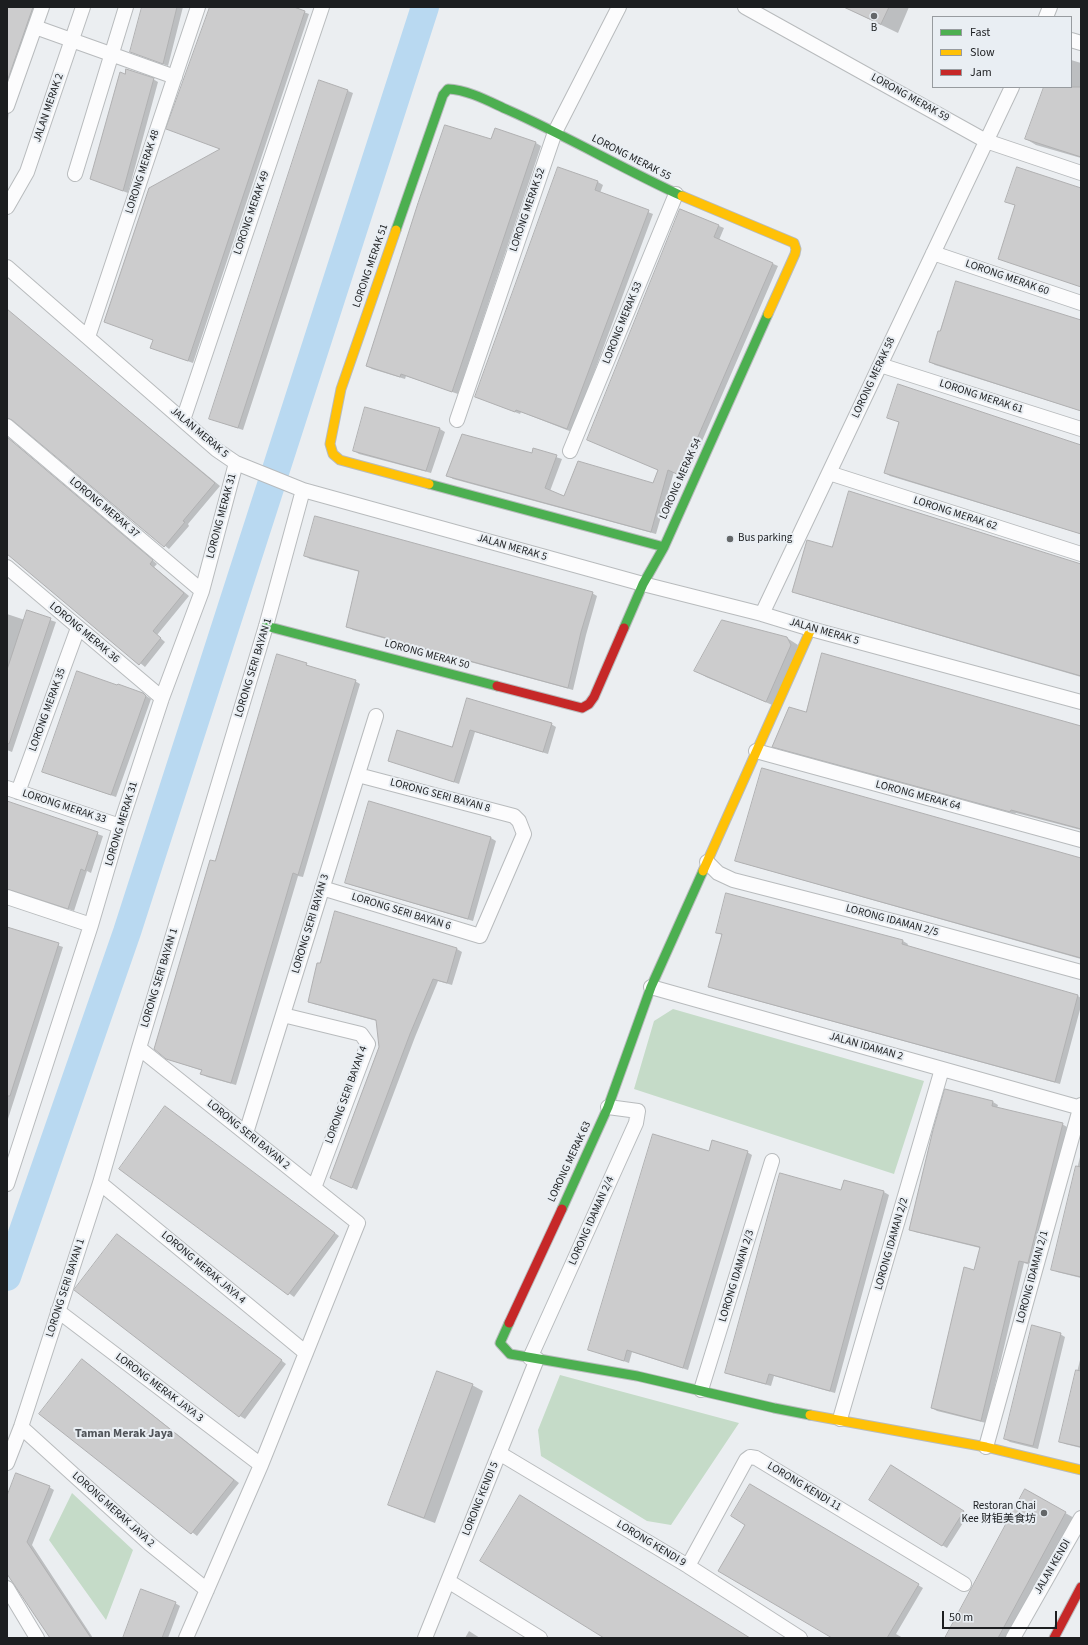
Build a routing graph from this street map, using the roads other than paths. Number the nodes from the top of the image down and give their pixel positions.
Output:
1 (42, 7) edge
2 (83, 7) edge
3 (126, 7) edge
4 (198, 7) edge
5 (322, 7) edge
6 (619, 7) edge
7 (745, 7) edge
8 (35, 27) junction
9 (72, 40) junction
10 (111, 54) junction
11 (175, 77) junction
12 (1012, 88) edge
13 (448, 89) joint
14 (7, 106) edge
15 (555, 132) junction
16 (986, 141) junction
17 (1081, 173) edge
18 (75, 174) dead end
19 (676, 194) junction
20 (8, 202) edge
21 (933, 253) junction
22 (795, 254) joint
23 (7, 267) edge
24 (1081, 303) edge
25 (88, 337) junction
26 (880, 365) junction
27 (183, 420) junction
28 (457, 420) dead end
29 (7, 426) edge
30 (1081, 429) edge
31 (570, 451) dead end
32 (236, 463) junction
33 (829, 473) junction
34 (297, 487) junction
35 (664, 547) junction
36 (1081, 554) edge
37 (7, 567) edge
38 (642, 584) junction
39 (202, 591) junction
40 (762, 614) junction
41 (266, 626) junction
42 (78, 628) junction
43 (811, 629) junction
44 (162, 698) junction
45 (1081, 702) edge
46 (582, 708) joint
47 (376, 716) dead end
48 (756, 752) junction
49 (358, 775) junction
50 (12, 790) edge
51 (120, 826) junction
52 (1081, 840) edge
53 (707, 862) junction
54 (322, 888) junction
55 (7, 897) edge
56 (91, 925) junction
57 (480, 936) joint
58 (1081, 972) edge
59 (651, 987) junction
60 (282, 1016) junction
61 (139, 1048) junction
62 (942, 1069) junction
63 (608, 1107) junction
64 (1081, 1107) edge
65 (246, 1133) junction
66 (772, 1161) dead end
67 (10, 1167) edge
68 (100, 1183) junction
69 (7, 1184) edge
70 (314, 1188) junction
71 (58, 1311) junction
72 (306, 1353) junction
73 (534, 1359) junction
74 (702, 1390) junction
75 (840, 1419) junction
76 (20, 1427) junction
77 (986, 1447) junction
78 (499, 1453) junction
79 (7, 1463) edge
80 (260, 1465) junction
81 (1081, 1470) edge
82 (1081, 1518) edge
83 (688, 1566) junction
84 (448, 1581) junction
85 (964, 1584) dead end
86 (1081, 1587) edge
87 (7, 1588) edge
88 (207, 1590) junction
89 (38, 1638) edge
90 (186, 1638) edge
91 (425, 1638) edge
92 (540, 1638) edge
93 (800, 1638) edge
94 (1013, 1638) edge
95 (1054, 1638) edge

1 - 8 street
2 - 9 street, JALAN MERAK 2
3 - 10 street
4 - 11 street, LORONG MERAK 48
5 - 27 street, LORONG MERAK 49
6 - 15 street, LORONG MERAK 52
7 - 16 street, LORONG MERAK 59
8 - 9 street
8 - 14 street
9 - 10 street
9 - 20 street, JALAN MERAK 2
10 - 11 street
10 - 18 street
11 - 25 street, LORONG MERAK 48
12 - 16 street, LORONG MERAK 58
13 - 15 street, LORONG MERAK 55
13 - 35 street, LORONG MERAK 51
15 - 19 street, LORONG MERAK 55
15 - 28 street, LORONG MERAK 52
16 - 17 street, LORONG MERAK 59
16 - 21 street, LORONG MERAK 58
19 - 22 street, LORONG MERAK 55
19 - 31 street, LORONG MERAK 53
21 - 24 street, LORONG MERAK 60
21 - 26 street, LORONG MERAK 58
22 - 35 street, LORONG MERAK 54
23 - 25 street, JALAN MERAK 5
25 - 27 street, JALAN MERAK 5
26 - 30 street, LORONG MERAK 61
26 - 33 street, LORONG MERAK 58
27 - 32 street, JALAN MERAK 5
29 - 39 street, LORONG MERAK 37
32 - 34 street, JALAN MERAK 5
32 - 39 street, LORONG MERAK 31
33 - 36 street, LORONG MERAK 62
33 - 40 street, LORONG MERAK 58
34 - 38 street, JALAN MERAK 5
34 - 41 street, LORONG SERI BAYAN 1
35 - 38 street, LORONG MERAK 54
37 - 42 street, LORONG MERAK 36
38 - 40 street, JALAN MERAK 5
38 - 46 street, LORONG MERAK 54
39 - 44 street, LORONG MERAK 31
40 - 43 street, JALAN MERAK 5
41 - 46 street, LORONG MERAK 50
41 - 61 street, LORONG SERI BAYAN 1
42 - 44 street, LORONG MERAK 36
42 - 50 street, LORONG MERAK 35
43 - 45 street, JALAN MERAK 5
43 - 48 street, LORONG MERAK 63
44 - 51 street, LORONG MERAK 31
47 - 49 street, LORONG SERI BAYAN 3
48 - 52 street, LORONG MERAK 64
48 - 53 street, LORONG MERAK 63
49 - 54 street, LORONG SERI BAYAN 3
49 - 57 street, LORONG SERI BAYAN 8
50 - 51 street, LORONG MERAK 33
51 - 56 street, LORONG MERAK 31
53 - 58 street, LORONG IDAMAN 2/5
53 - 59 street, LORONG MERAK 63
54 - 57 street, LORONG SERI BAYAN 6
54 - 60 street, LORONG SERI BAYAN 3
55 - 56 street
56 - 67 street, LORONG MERAK 31
59 - 62 street, JALAN IDAMAN 2
59 - 63 street, LORONG MERAK 63
60 - 65 street, LORONG SERI BAYAN 3
60 - 70 street, LORONG SERI BAYAN 4
61 - 65 street, LORONG SERI BAYAN 2
61 - 68 street, LORONG SERI BAYAN 1
62 - 64 street, JALAN IDAMAN 2
62 - 75 street, LORONG IDAMAN 2/2
63 - 73 street, LORONG MERAK 63
63 - 73 street, LORONG IDAMAN 2/4
64 - 77 street, LORONG IDAMAN 2/1
65 - 70 street, LORONG SERI BAYAN 2
66 - 74 street, LORONG IDAMAN 2/3
67 - 69 street, LORONG MERAK 31
68 - 71 street, LORONG SERI BAYAN 1
68 - 72 street, LORONG MERAK JAYA 4
70 - 72 street, LORONG SERI BAYAN 2
71 - 76 street, LORONG SERI BAYAN 1
71 - 80 street, LORONG MERAK JAYA 3
72 - 80 street
73 - 74 street
73 - 78 street, LORONG KENDI 5
74 - 75 street
75 - 77 street
76 - 79 street, LORONG SERI BAYAN 1
76 - 88 street, LORONG MERAK JAYA 2
77 - 81 street
78 - 83 street, LORONG KENDI 9
78 - 84 street, LORONG KENDI 5
80 - 88 street
82 - 94 street, JALAN KENDI
83 - 85 street, LORONG KENDI 11
83 - 93 street, LORONG KENDI 9
84 - 91 street, LORONG KENDI 5
84 - 92 street
86 - 95 street
87 - 89 street
88 - 90 street

